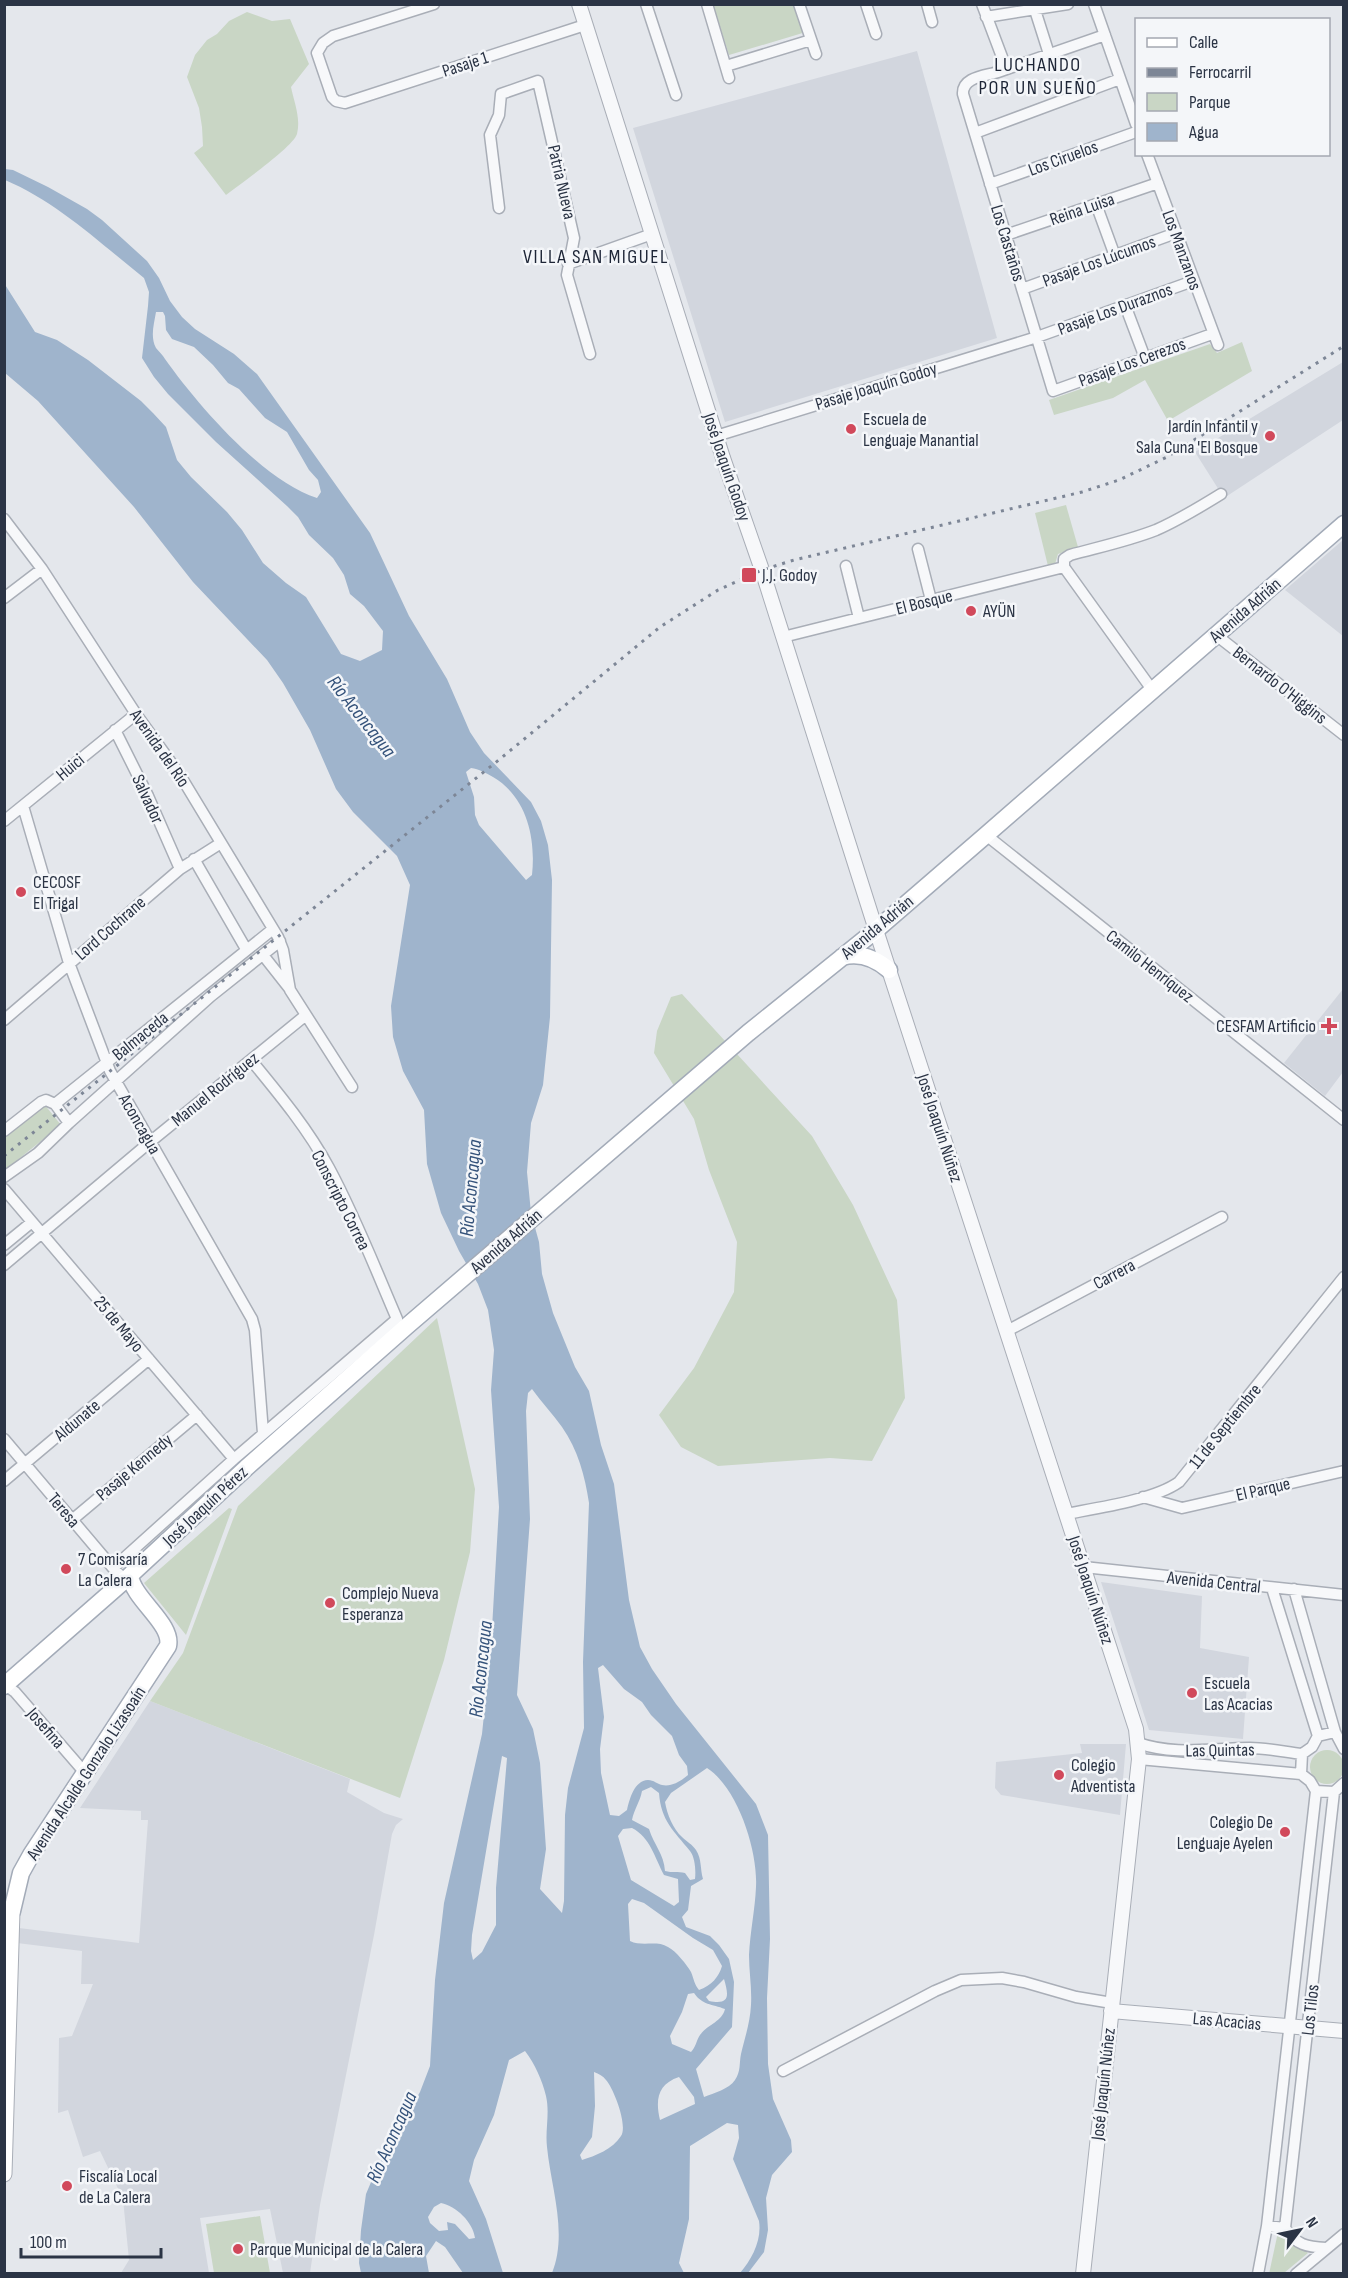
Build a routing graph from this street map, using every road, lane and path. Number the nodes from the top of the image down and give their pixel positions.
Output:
1 (435, 4) edge
2 (579, 4) edge
3 (646, 4) edge
4 (707, 4) edge
5 (799, 4) edge
6 (866, 4) edge
7 (927, 4) edge
8 (982, 4) edge
9 (1068, 4) edge
10 (1094, 4) edge
11 (1035, 10) junction
12 (986, 17) junction
13 (932, 22) dead end
14 (585, 25) junction
15 (876, 34) dead end
16 (1105, 35) junction
17 (811, 39) junction
18 (816, 54) dead end
19 (1049, 54) junction
20 (726, 66) junction
21 (998, 72) junction
22 (729, 78) dead end
23 (1120, 79) junction
24 (676, 95) dead end
25 (1135, 119) edge
26 (975, 133) junction
27 (1135, 133) edge
28 (1149, 156) edge
29 (1158, 183) junction
30 (990, 184) junction
31 (1096, 204) junction
32 (499, 208) dead end
33 (1176, 233) junction
34 (652, 234) junction
35 (1006, 235) junction
36 (1115, 256) junction
37 (568, 264) junction
38 (1193, 281) junction
39 (1022, 289) junction
40 (1125, 305) junction
41 (1212, 334) junction
42 (1036, 337) junction
43 (1218, 345) dead end
44 (590, 354) dead end
45 (1145, 358) junction
46 (1053, 391) joint
47 (716, 436) junction
48 (1221, 494) dead end
49 (4, 519) edge
50 (1344, 524) edge
51 (918, 549) dead end
52 (846, 566) dead end
53 (1064, 567) junction
54 (42, 569) junction
55 (4, 598) edge
56 (931, 600) junction
57 (859, 618) junction
58 (1216, 635) junction
59 (783, 637) junction
60 (1153, 692) junction
61 (136, 714) junction
62 (115, 730) junction
63 (1344, 735) edge
64 (23, 806) junction
65 (5, 820) edge
66 (986, 836) junction
67 (221, 843) junction
68 (194, 859) junction
69 (180, 869) junction
70 (273, 929) junction
71 (876, 930) junction
72 (280, 941) junction
73 (246, 949) junction
74 (263, 955) junction
75 (841, 957) junction
76 (69, 963) junction
77 (888, 970) junction
78 (290, 990) junction
79 (306, 1015) junction
80 (4, 1020) edge
81 (251, 1060) junction
82 (107, 1063) junction
83 (116, 1081) junction
84 (352, 1087) dead end
85 (55, 1104) junction
86 (1344, 1119) edge
87 (69, 1123) junction
88 (4, 1131) edge
89 (150, 1142) junction
90 (4, 1177) edge
91 (4, 1189) edge
92 (1222, 1217) dead end
93 (32, 1222) junction
94 (42, 1233) junction
95 (4, 1245) edge
96 (4, 1265) edge
97 (1344, 1277) edge
98 (402, 1323) junction
99 (1007, 1331) junction
100 (149, 1359) junction
101 (197, 1415) junction
102 (263, 1433) junction
103 (4, 1439) edge
104 (234, 1459) junction
105 (25, 1463) junction
106 (1344, 1471) edge
107 (4, 1481) edge
108 (1173, 1486) junction
109 (1141, 1497) junction
110 (1182, 1508) junction
111 (1066, 1514) junction
112 (72, 1520) junction
113 (112, 1568) junction
114 (1084, 1568) junction
115 (130, 1582) junction
116 (1272, 1587) junction
117 (1294, 1589) junction
118 (1344, 1595) edge
119 (170, 1640) joint
120 (5, 1685) edge
121 (1335, 1732) junction
122 (1318, 1736) junction
123 (1138, 1743) junction
124 (1344, 1749) edge
125 (1302, 1754) junction
126 (1139, 1759) junction
127 (86, 1774) junction
128 (1301, 1774) junction
129 (1344, 1784) edge
130 (1316, 1791) junction
131 (1334, 1792) junction
132 (8, 1925) edge
133 (1111, 2007) junction
134 (1288, 2025) junction
135 (1308, 2027) junction
136 (1344, 2031) edge
137 (783, 2072) dead end
138 (4, 2174) edge
139 (1267, 2226) junction
140 (1285, 2228) junction
141 (1344, 2234) edge
142 (1326, 2248) junction
143 (1083, 2274) edge
144 (1258, 2274) edge
145 (1296, 2274) edge

1 - 14 street, Pasaje 1
2 - 14 street, José Joaquín Godoy
3 - 24 street
4 - 20 street
5 - 17 street
6 - 15 street
7 - 13 street
8 - 12 street
9 - 11 street
10 - 16 street
11 - 12 street
11 - 19 street
12 - 21 street
14 - 34 street, José Joaquín Godoy
16 - 19 street
16 - 23 street
17 - 18 street
17 - 20 street
19 - 21 street
20 - 22 street
21 - 26 street, Los Castaños
23 - 25 street
23 - 26 street
26 - 30 street, Los Castaños
27 - 30 street, Los Ciruelos
28 - 29 street, Los Manzanos
29 - 31 street, Reina Luisa
29 - 33 street, Los Manzanos
30 - 35 street, Los Castaños
31 - 35 street, Reina Luisa
31 - 36 street
32 - 37 street, Patria Nueva
33 - 36 street, Pasaje Los Lúcumos
33 - 38 street, Los Manzanos
34 - 37 street
34 - 47 street, José Joaquín Godoy
35 - 39 street, Los Castaños
36 - 39 street, Pasaje Los Lúcumos
37 - 44 street, Patria Nueva
38 - 40 street, Pasaje Los Duraznos
38 - 41 street, Los Manzanos
39 - 42 street, Los Castaños
40 - 42 street, Pasaje Los Duraznos
40 - 45 street
41 - 43 street, Los Manzanos
41 - 45 street, Pasaje Los Cerezos
42 - 46 street, Los Castaños
42 - 47 street, Pasaje Joaquín Godoy
45 - 46 street, Pasaje Los Cerezos
47 - 59 street, José Joaquín Godoy
48 - 53 street, El Bosque
49 - 54 street, Avenida del Río
50 - 58 main road, Avenida Adrián
51 - 56 street
52 - 57 street
53 - 56 street, El Bosque
53 - 60 street
54 - 55 street
54 - 61 street, Avenida del Río
56 - 57 street, El Bosque
57 - 59 street, El Bosque
58 - 60 main road, Avenida Adrián
58 - 63 street, Bernardo O'Higgins
59 - 71 street, José Joaquín Godoy
60 - 66 main road, Avenida Adrián
61 - 62 street, Huici
61 - 67 street, Avenida del Río
62 - 64 street, Huici
62 - 69 street, Salvador
64 - 65 street, Huici
64 - 76 street, Aconcagua
66 - 71 main road, Avenida Adrián
66 - 86 street, Camilo Henríquez
67 - 68 street, Lord Cochrane
67 - 70 street, Avenida del Río
68 - 69 street, Lord Cochrane
68 - 73 street
69 - 76 street, Lord Cochrane
70 - 72 street, Avenida del Río
70 - 73 street, Balmaceda
71 - 75 main road, Avenida Adrián
71 - 77 street, José Joaquín Núñez
72 - 74 street, Balmaceda
72 - 78 street, Avenida del Río
73 - 82 street, Balmaceda
74 - 78 street, Avenida del Río
74 - 83 street, Balmaceda
75 - 77 main road
75 - 98 main road, Avenida Adrián
76 - 80 street, Lord Cochrane
76 - 82 street, Aconcagua
77 - 99 street, José Joaquín Núñez
78 - 79 street, Avenida del Río
79 - 81 street, Manuel Rodríguez
79 - 84 street, Avenida del Río
81 - 89 street, Manuel Rodríguez
81 - 98 street, Conscripto Correa
82 - 83 street, Aconcagua
82 - 85 street, Balmaceda
83 - 87 street, Balmaceda
83 - 89 street, Aconcagua
85 - 87 street
85 - 88 street, Balmaceda
87 - 90 street, Balmaceda
89 - 94 street, Manuel Rodríguez
89 - 102 street, Aconcagua
91 - 93 street, 25 de Mayo
92 - 99 street, Carrera
93 - 94 street, 25 de Mayo
93 - 95 street
94 - 96 street, Manuel Rodríguez
94 - 100 street, 25 de Mayo
97 - 108 street, 11 de Septiembre
98 - 102 street, José Joaquín Pérez
98 - 115 main road, José Joaquín Pérez
99 - 111 street, José Joaquín Núñez
100 - 101 street, 25 de Mayo
100 - 105 street, Aldunate
101 - 104 street, 25 de Mayo
101 - 112 street, Pasaje Kennedy
102 - 104 street, José Joaquín Pérez
103 - 105 street, Teresa
104 - 113 street, José Joaquín Pérez
105 - 107 street, Aldunate
105 - 112 street, Teresa
106 - 110 street, El Parque
108 - 109 street, 11 de Septiembre
108 - 110 street
109 - 110 street, El Parque
109 - 111 street, 11 de Septiembre
111 - 114 street, José Joaquín Núñez
112 - 113 street, Teresa
113 - 115 street, Teresa
114 - 116 street, Avenida Central
114 - 123 street, José Joaquín Núñez
115 - 119 main road, Teresa
115 - 120 main road, José Joaquín Pérez
116 - 117 street, Avenida Central
116 - 122 street
117 - 118 street, Avenida Central
117 - 121 street
119 - 127 main road, Avenida Alcalde Gonzalo Lizasoaín
120 - 127 street, Josefina
121 - 122 street
121 - 124 street
122 - 125 street
123 - 125 street, Las Quintas
123 - 126 street, José Joaquín Núñez
125 - 128 street
126 - 128 street, Las Quintas
126 - 133 street, José Joaquín Núñez
127 - 132 main road, Avenida Alcalde Gonzalo Lizasoaín
128 - 130 street
129 - 131 street
130 - 131 street
130 - 134 street, Los Tilos
131 - 135 street, Los Tilos
132 - 138 main road, Avenida Alcalde Gonzalo Lizasoaín
133 - 134 street, Las Acacias
133 - 137 street
133 - 143 street, José Joaquín Núñez
134 - 135 street, Las Acacias
134 - 139 street, Los Tilos
135 - 136 street, Las Acacias
135 - 140 street, Los Tilos
139 - 140 street
139 - 144 street, Los Tilos
140 - 142 street
141 - 142 street
142 - 145 street

